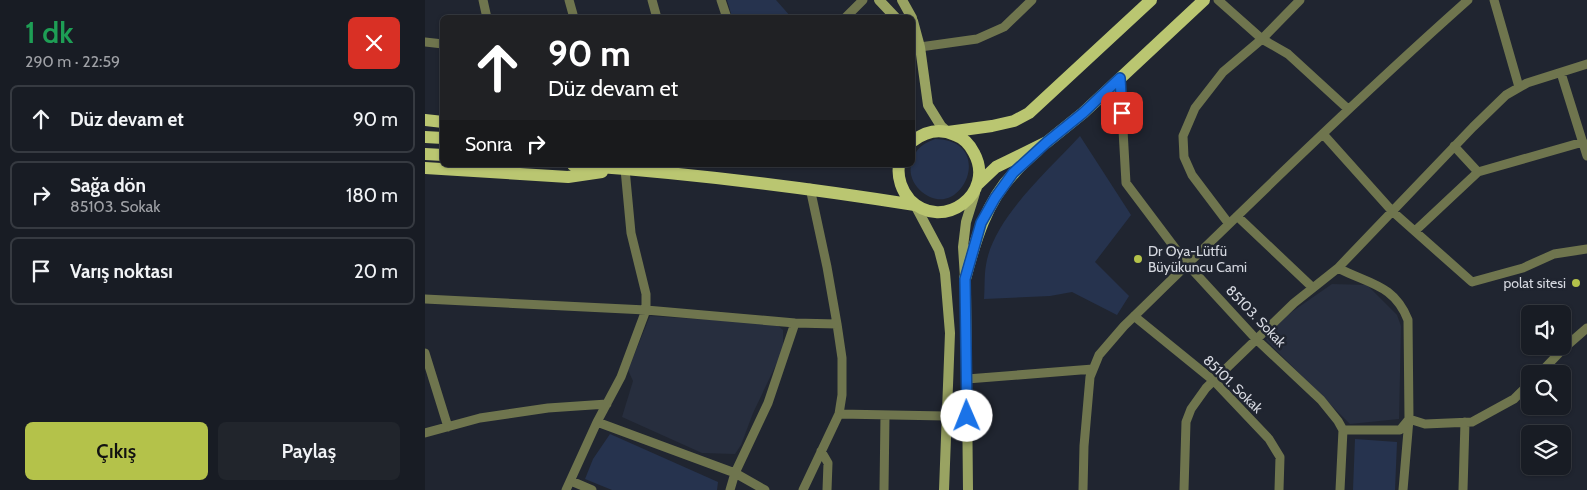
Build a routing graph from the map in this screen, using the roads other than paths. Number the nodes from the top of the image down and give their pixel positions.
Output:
1 (483, 0) edge
2 (569, 0) edge
3 (652, 0) edge
4 (721, 0) edge
5 (863, 0) edge
6 (879, 0) edge
7 (902, 0) edge
8 (1032, 0) edge
9 (1151, 0) edge
10 (1204, 0) edge
11 (1218, 0) edge
12 (1301, 0) edge
13 (1468, 0) edge
14 (1494, 0) edge
15 (486, 15) edge
16 (573, 15) edge
17 (656, 15) edge
18 (726, 15) edge
19 (848, 15) edge
20 (893, 15) edge
21 (910, 15) edge
22 (915, 30) edge
23 (1262, 39) junction
24 (425, 42) edge
25 (440, 44) edge
26 (920, 47) junction
27 (1587, 64) edge
28 (1561, 73) junction
29 (1120, 78) junction
30 (1519, 87) junction
31 (1348, 109) junction
32 (425, 120) edge
33 (440, 122) edge
34 (948, 132) junction
35 (1323, 134) junction
36 (425, 137) edge
37 (440, 138) edge
38 (915, 140) edge
39 (1047, 142) junction
40 (1583, 142) junction
41 (1454, 146) junction
42 (425, 154) edge
43 (440, 155) edge
44 (1587, 156) edge
45 (599, 167) edge
46 (899, 167) edge
47 (425, 168) edge
48 (625, 169) junction
49 (1478, 172) junction
50 (977, 186) junction
51 (810, 188) junction
52 (915, 205) junction
53 (1392, 211) junction
54 (1237, 216) junction
55 (1229, 224) junction
56 (1415, 231) junction
57 (1587, 249) edge
58 (1187, 264) junction
59 (1338, 268) junction
60 (965, 279) junction
61 (1312, 288) junction
62 (425, 298) edge
63 (646, 310) junction
64 (1134, 316) junction
65 (795, 323) junction
66 (837, 324) junction
67 (1587, 328) edge
68 (1256, 340) junction
69 (425, 353) edge
70 (1548, 365) edge
71 (1093, 369) junction
72 (428, 372) edge
73 (967, 379) junction
74 (1214, 381) junction
75 (1521, 392) edge
76 (607, 404) junction
77 (839, 414) junction
78 (885, 415) junction
79 (947, 416) junction
80 (1409, 419) junction
81 (597, 422) junction
82 (1465, 422) junction
83 (449, 427) junction
84 (1343, 430) junction
85 (425, 433) edge
86 (821, 452) junction
87 (735, 473) junction
88 (571, 481) junction
89 (566, 490) edge
90 (592, 490) edge
91 (730, 490) edge
92 (765, 490) edge
93 (803, 490) edge
94 (827, 490) edge
95 (884, 490) edge
96 (944, 490) edge
97 (968, 490) edge
98 (1083, 490) edge
99 (1184, 490) edge
100 (1279, 490) edge
101 (1340, 490) edge
102 (1403, 490) edge
103 (1463, 490) edge

1 - 15 street
2 - 16 street
3 - 17 street
4 - 18 street
5 - 19 street
6 - 20 main road
7 - 21 main road
8 - 26 street
9 - 34 main road
10 - 29 main road
11 - 23 street
12 - 23 street
13 - 31 street
14 - 30 street
22 - 26 main road
23 - 31 street
23 - 55 street
24 - 25 street
26 - 34 main road
27 - 28 street
28 - 30 street
28 - 40 street
29 - 39 main road
29 - 58 street, 85103. Sokak
30 - 41 street
31 - 35 street
32 - 33 main road
34 - 38 main road
34 - 50 main road
35 - 53 street
35 - 54 street
36 - 37 main road
39 - 50 main road
39 - 60 main road
40 - 44 street
40 - 49 street
41 - 49 street
41 - 53 street
42 - 43 main road
45 - 48 main road
46 - 52 main road
47 - 48 main road
48 - 51 main road
48 - 63 street
49 - 56 street
50 - 52 main road
50 - 60 main road
51 - 52 main road
51 - 66 street
52 - 79 main road
53 - 56 street
53 - 59 street
54 - 55 street
54 - 61 street
55 - 58 street
56 - 57 street
58 - 64 street
58 - 68 street, 85103. Sokak
59 - 61 street
59 - 80 street
60 - 73 main road
61 - 68 street
62 - 63 street
63 - 65 street
63 - 76 street
64 - 71 street
64 - 74 street, 85101. Sokak
65 - 66 street
65 - 87 street
66 - 77 street
67 - 70 street
68 - 74 street
68 - 84 street, 85103. Sokak
69 - 72 street
71 - 73 street
71 - 98 street
72 - 83 street
73 - 97 main road
74 - 99 street
74 - 100 street, 85101. Sokak
75 - 82 street
76 - 81 street
76 - 83 street
77 - 78 street
77 - 86 street
78 - 79 street
78 - 95 street
79 - 96 main road
80 - 82 street
80 - 84 street
80 - 102 street
81 - 87 street
81 - 88 street
82 - 103 street
83 - 85 street
84 - 101 street
86 - 93 street
86 - 94 street
87 - 91 street
87 - 92 street
88 - 89 street
88 - 90 street

